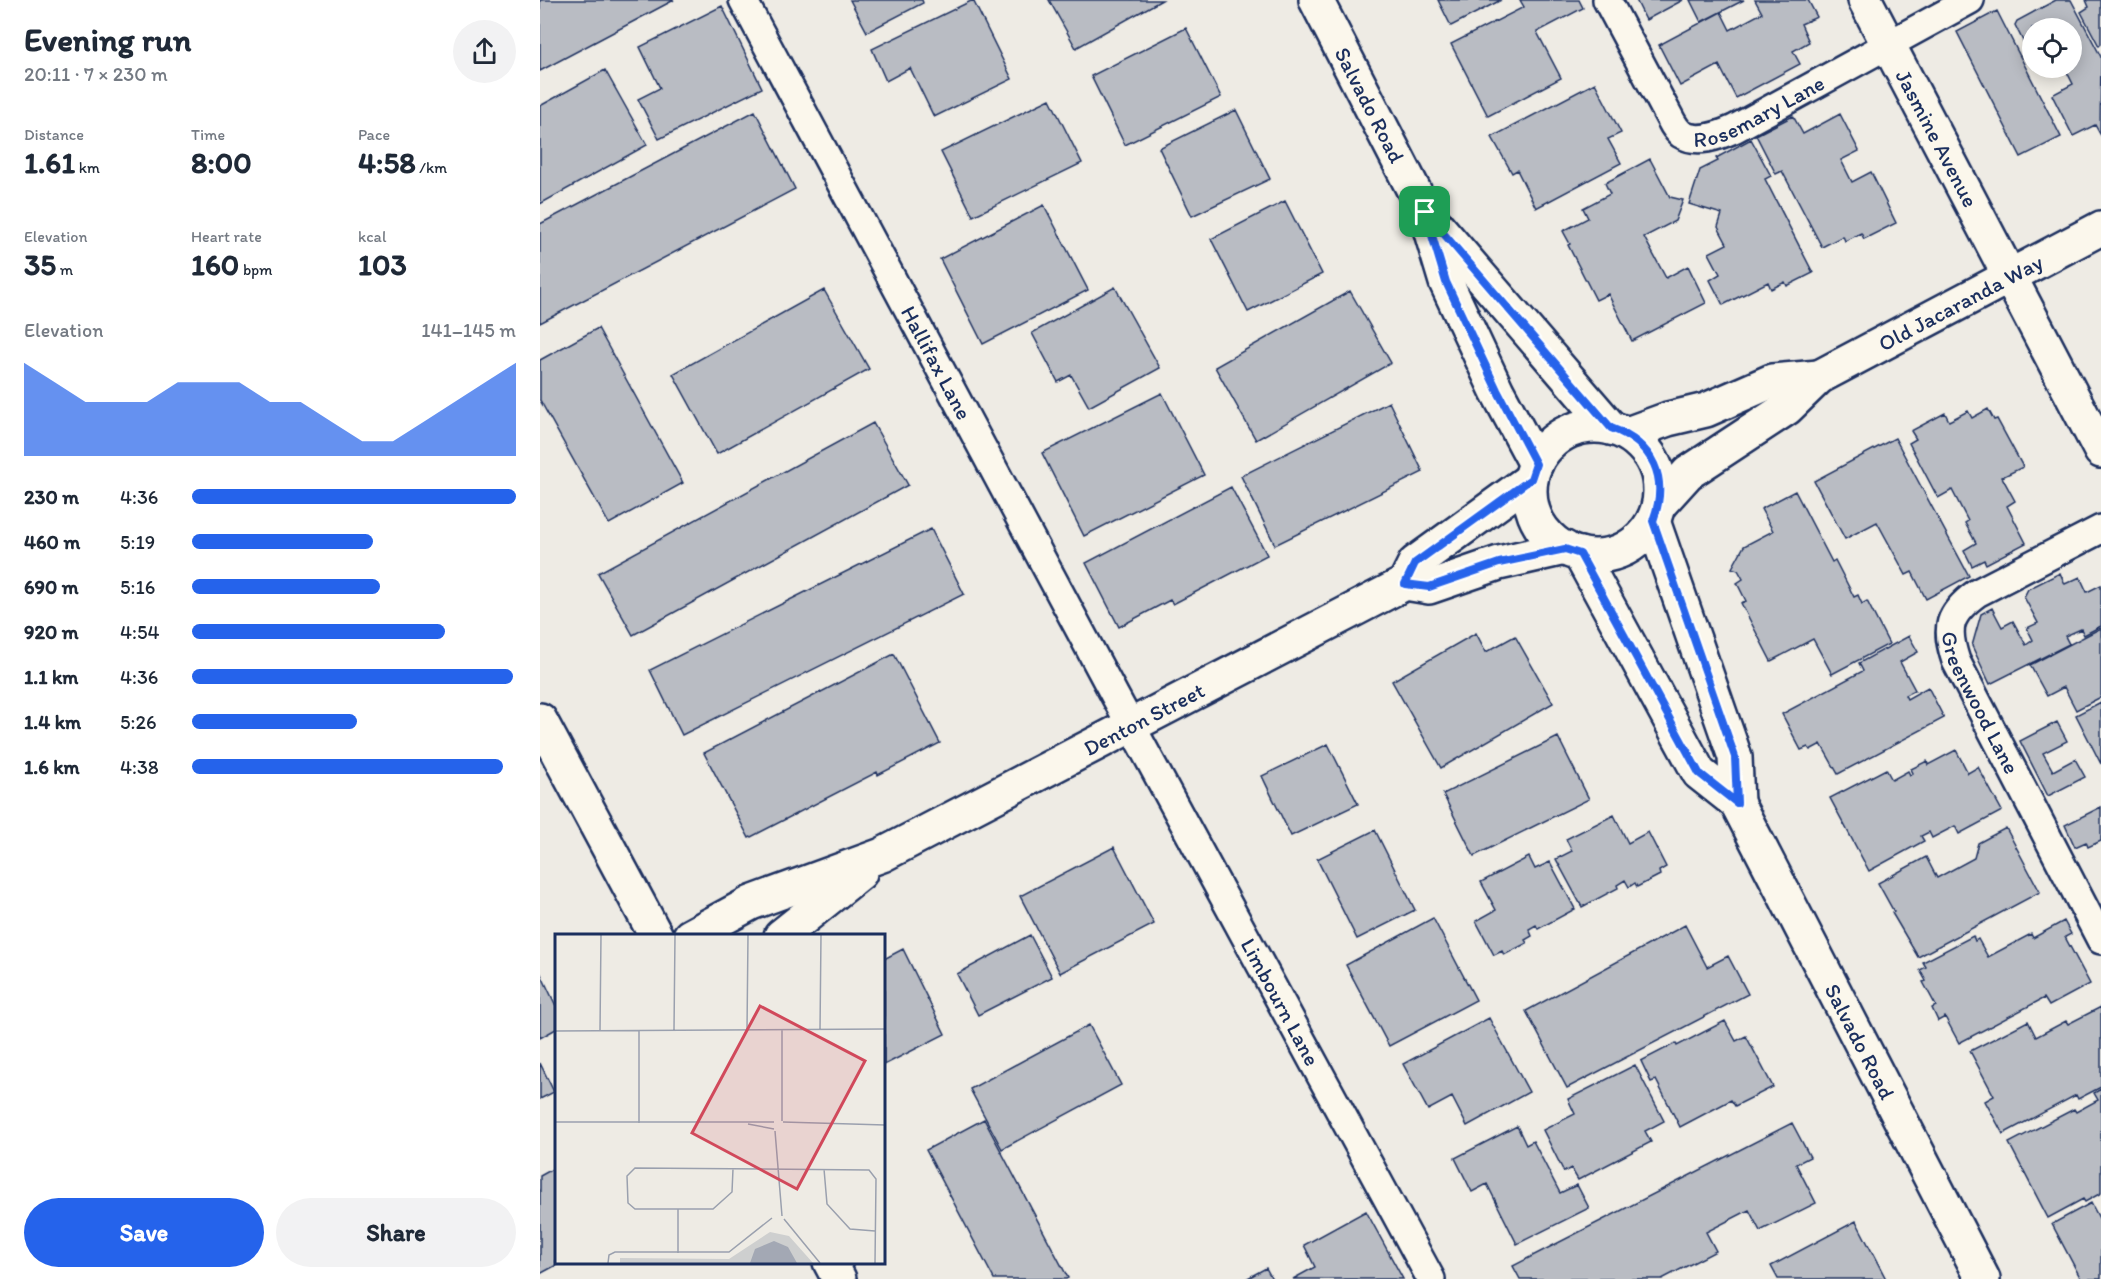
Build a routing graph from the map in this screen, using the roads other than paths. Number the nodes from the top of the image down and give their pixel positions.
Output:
1 (743, 0) edge
2 (1316, 0) edge
3 (1607, 0) edge
4 (1865, 0) edge
5 (1970, 0) edge
6 (1888, 44) junction
7 (1425, 212) junction
8 (2101, 228) edge
9 (2011, 276) junction
10 (1819, 377) junction
11 (1619, 431) junction
12 (2101, 451) edge
13 (1533, 471) junction
14 (1656, 513) junction
15 (2101, 529) edge
16 (1573, 551) junction
17 (1405, 584) junction
18 (540, 720) edge
19 (1132, 726) junction
20 (1737, 803) junction
21 (882, 855) junction
22 (655, 934) edge
23 (694, 934) edge
24 (783, 934) edge
25 (2101, 940) edge
26 (831, 1264) edge
27 (839, 1279) edge
28 (1431, 1279) edge
29 (1983, 1279) edge

1 - 19 lane, Hallifax Lane
2 - 7 street, Salvado Road
3 - 6 lane, Rosemary Lane
4 - 6 street, Jasmine Avenue
5 - 6 lane, Rosemary Lane
6 - 9 street, Jasmine Avenue
7 - 11 street, Salvado Road
7 - 13 street, Salvado Road
8 - 9 street, Old Jacaranda Way
9 - 10 street, Old Jacaranda Way
9 - 12 street, Jasmine Avenue
10 - 11 street, Old Jacaranda Way
10 - 14 street, Old Jacaranda Way
11 - 13 street
11 - 14 street
13 - 16 street
13 - 17 street
14 - 16 street
14 - 20 street, Salvado Road
15 - 25 lane, Greenwood Lane
16 - 17 street, Denton Street
16 - 20 street, Salvado Road
17 - 19 street, Denton Street
18 - 22 street
19 - 21 street, Denton Street
19 - 28 lane, Limbourn Lane
20 - 29 street, Salvado Road
21 - 23 street, Denton Street
21 - 24 street, Denton Street
26 - 27 street

